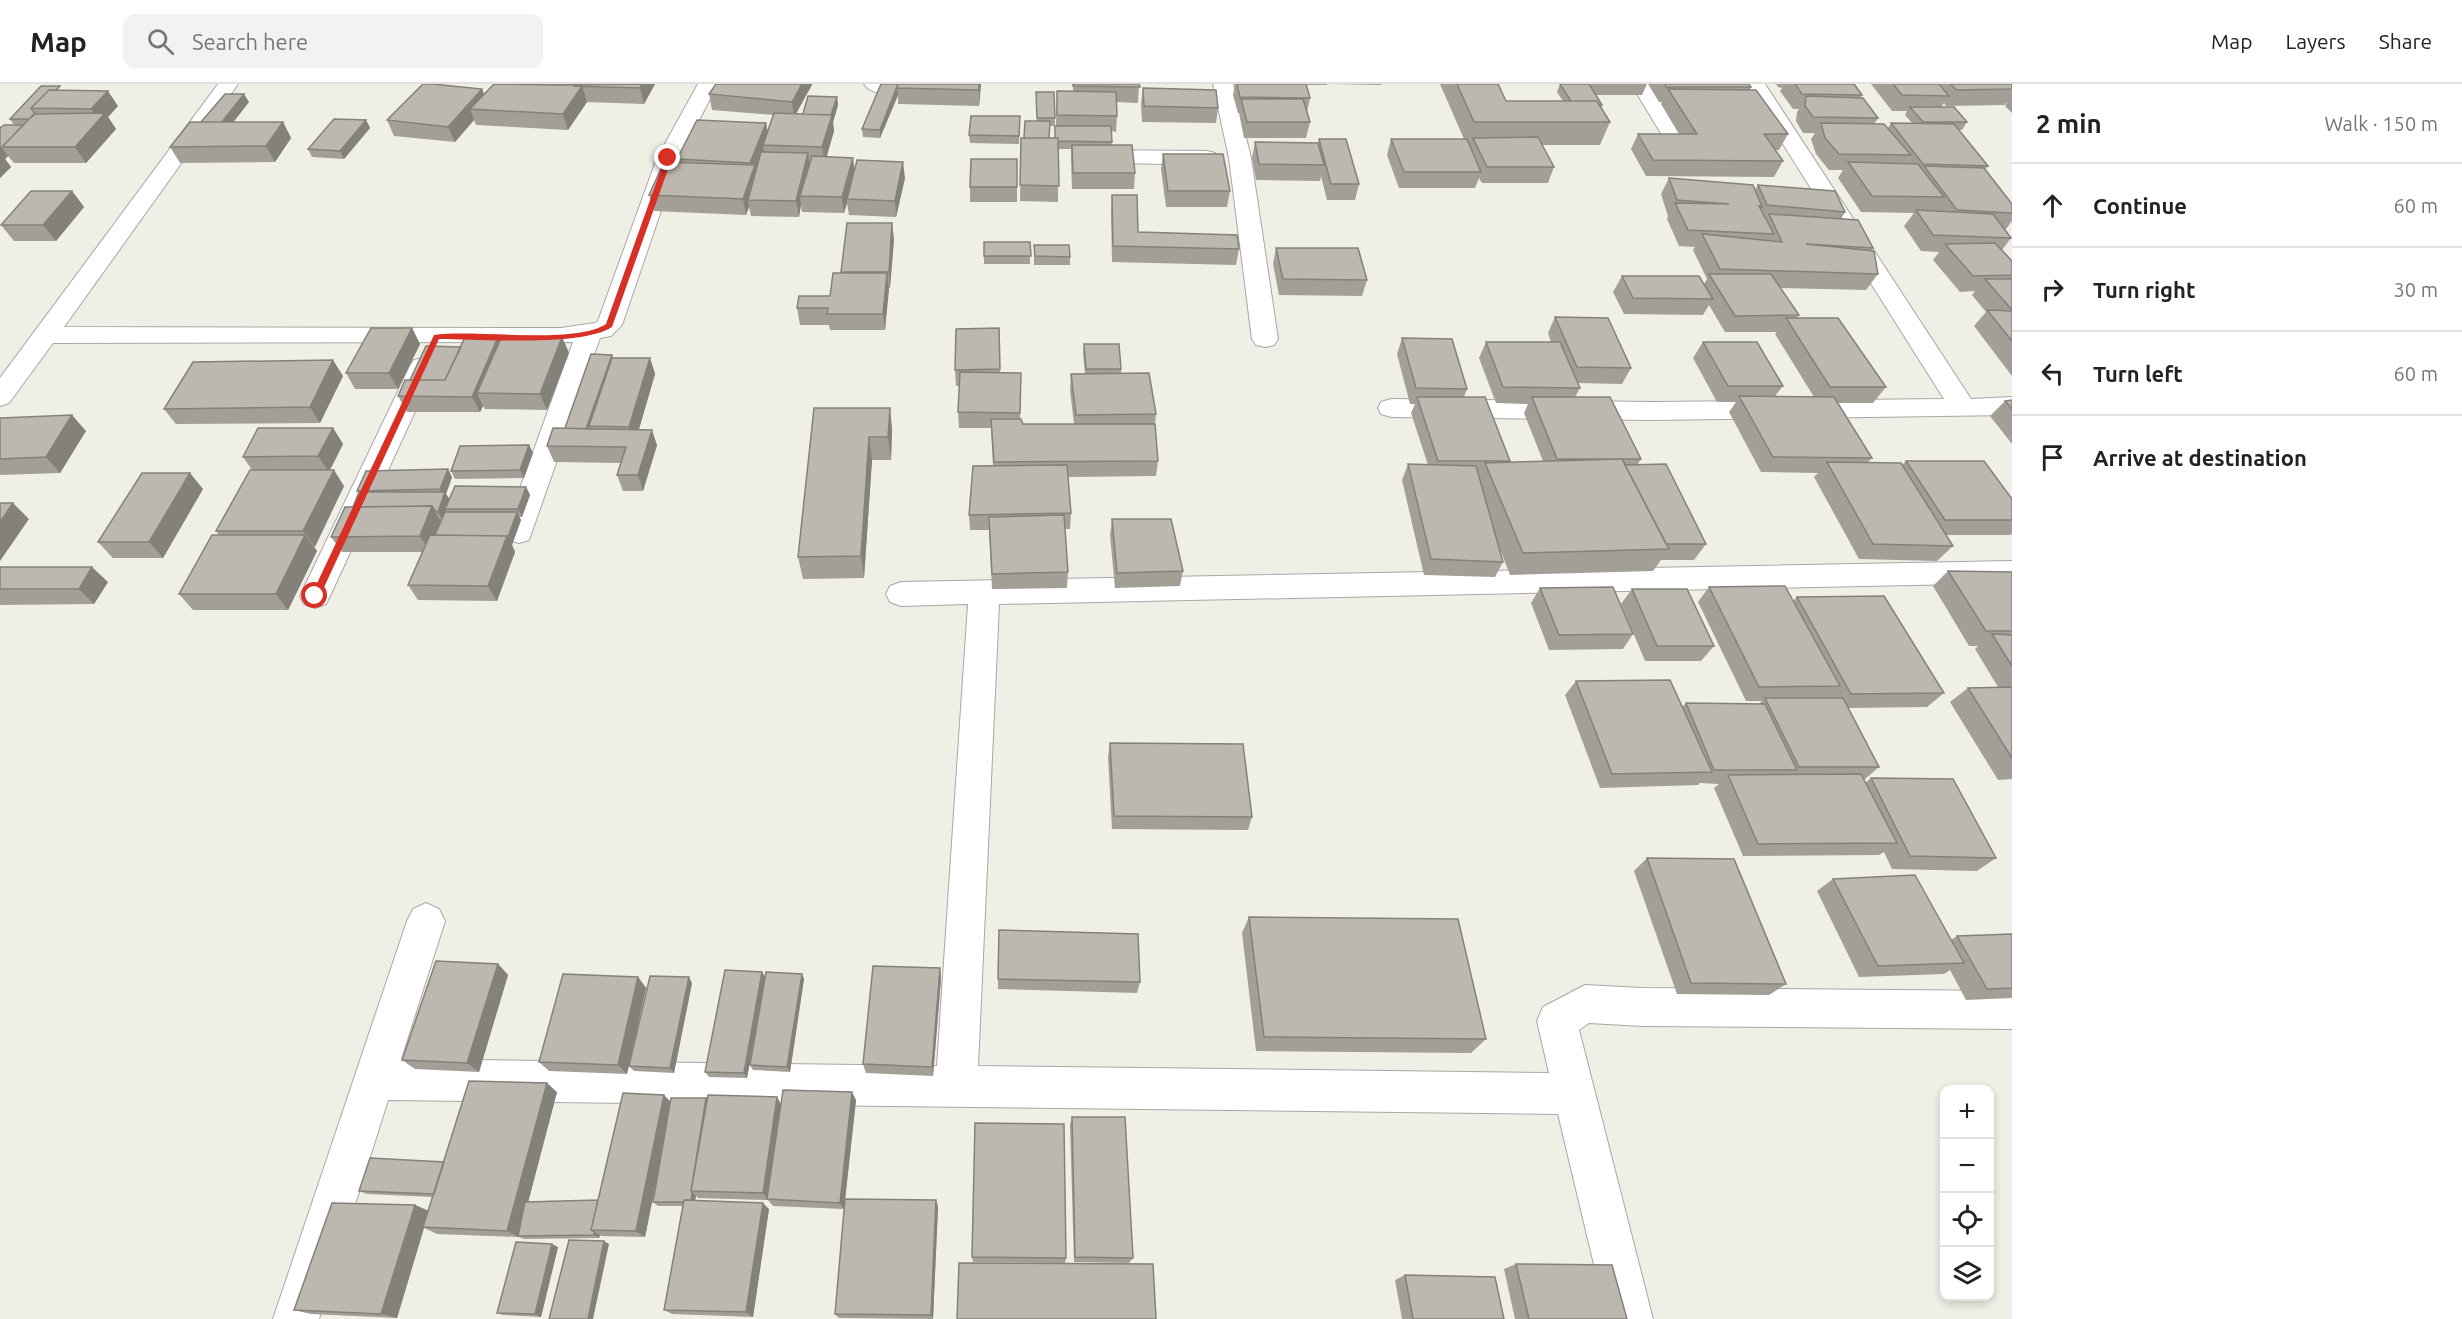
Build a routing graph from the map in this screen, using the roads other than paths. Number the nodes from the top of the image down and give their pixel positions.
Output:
1 (228, 84) edge
2 (708, 84) edge
3 (1223, 84) edge
4 (1641, 84) edge
5 (1755, 84) edge
6 (1679, 145) edge
7 (1074, 157) edge
8 (1240, 158) junction
9 (589, 333) junction
10 (47, 334) junction
11 (437, 337) junction
12 (1265, 339) dead end
13 (0, 397) edge
14 (2012, 406) edge
15 (1390, 408) dead end
16 (1963, 408) junction
17 (519, 532) dead end
18 (2012, 572) edge
19 (901, 594) dead end
20 (984, 594) junction
21 (315, 596) dead end
22 (426, 921) dead end
23 (2012, 1010) edge
24 (375, 1079) junction
25 (956, 1088) junction
26 (1574, 1094) junction
27 (296, 1319) edge
28 (1630, 1319) edge

1 - 10 street
2 - 9 street
3 - 8 street
4 - 6 street
5 - 16 street
7 - 8 street
8 - 12 street
9 - 11 street
9 - 17 street
10 - 11 street
10 - 13 street
11 - 21 street
14 - 16 street
15 - 16 street
18 - 20 street
19 - 20 street
20 - 25 street
22 - 24 street
23 - 26 street
24 - 25 street
24 - 27 street
25 - 26 street
26 - 28 street

